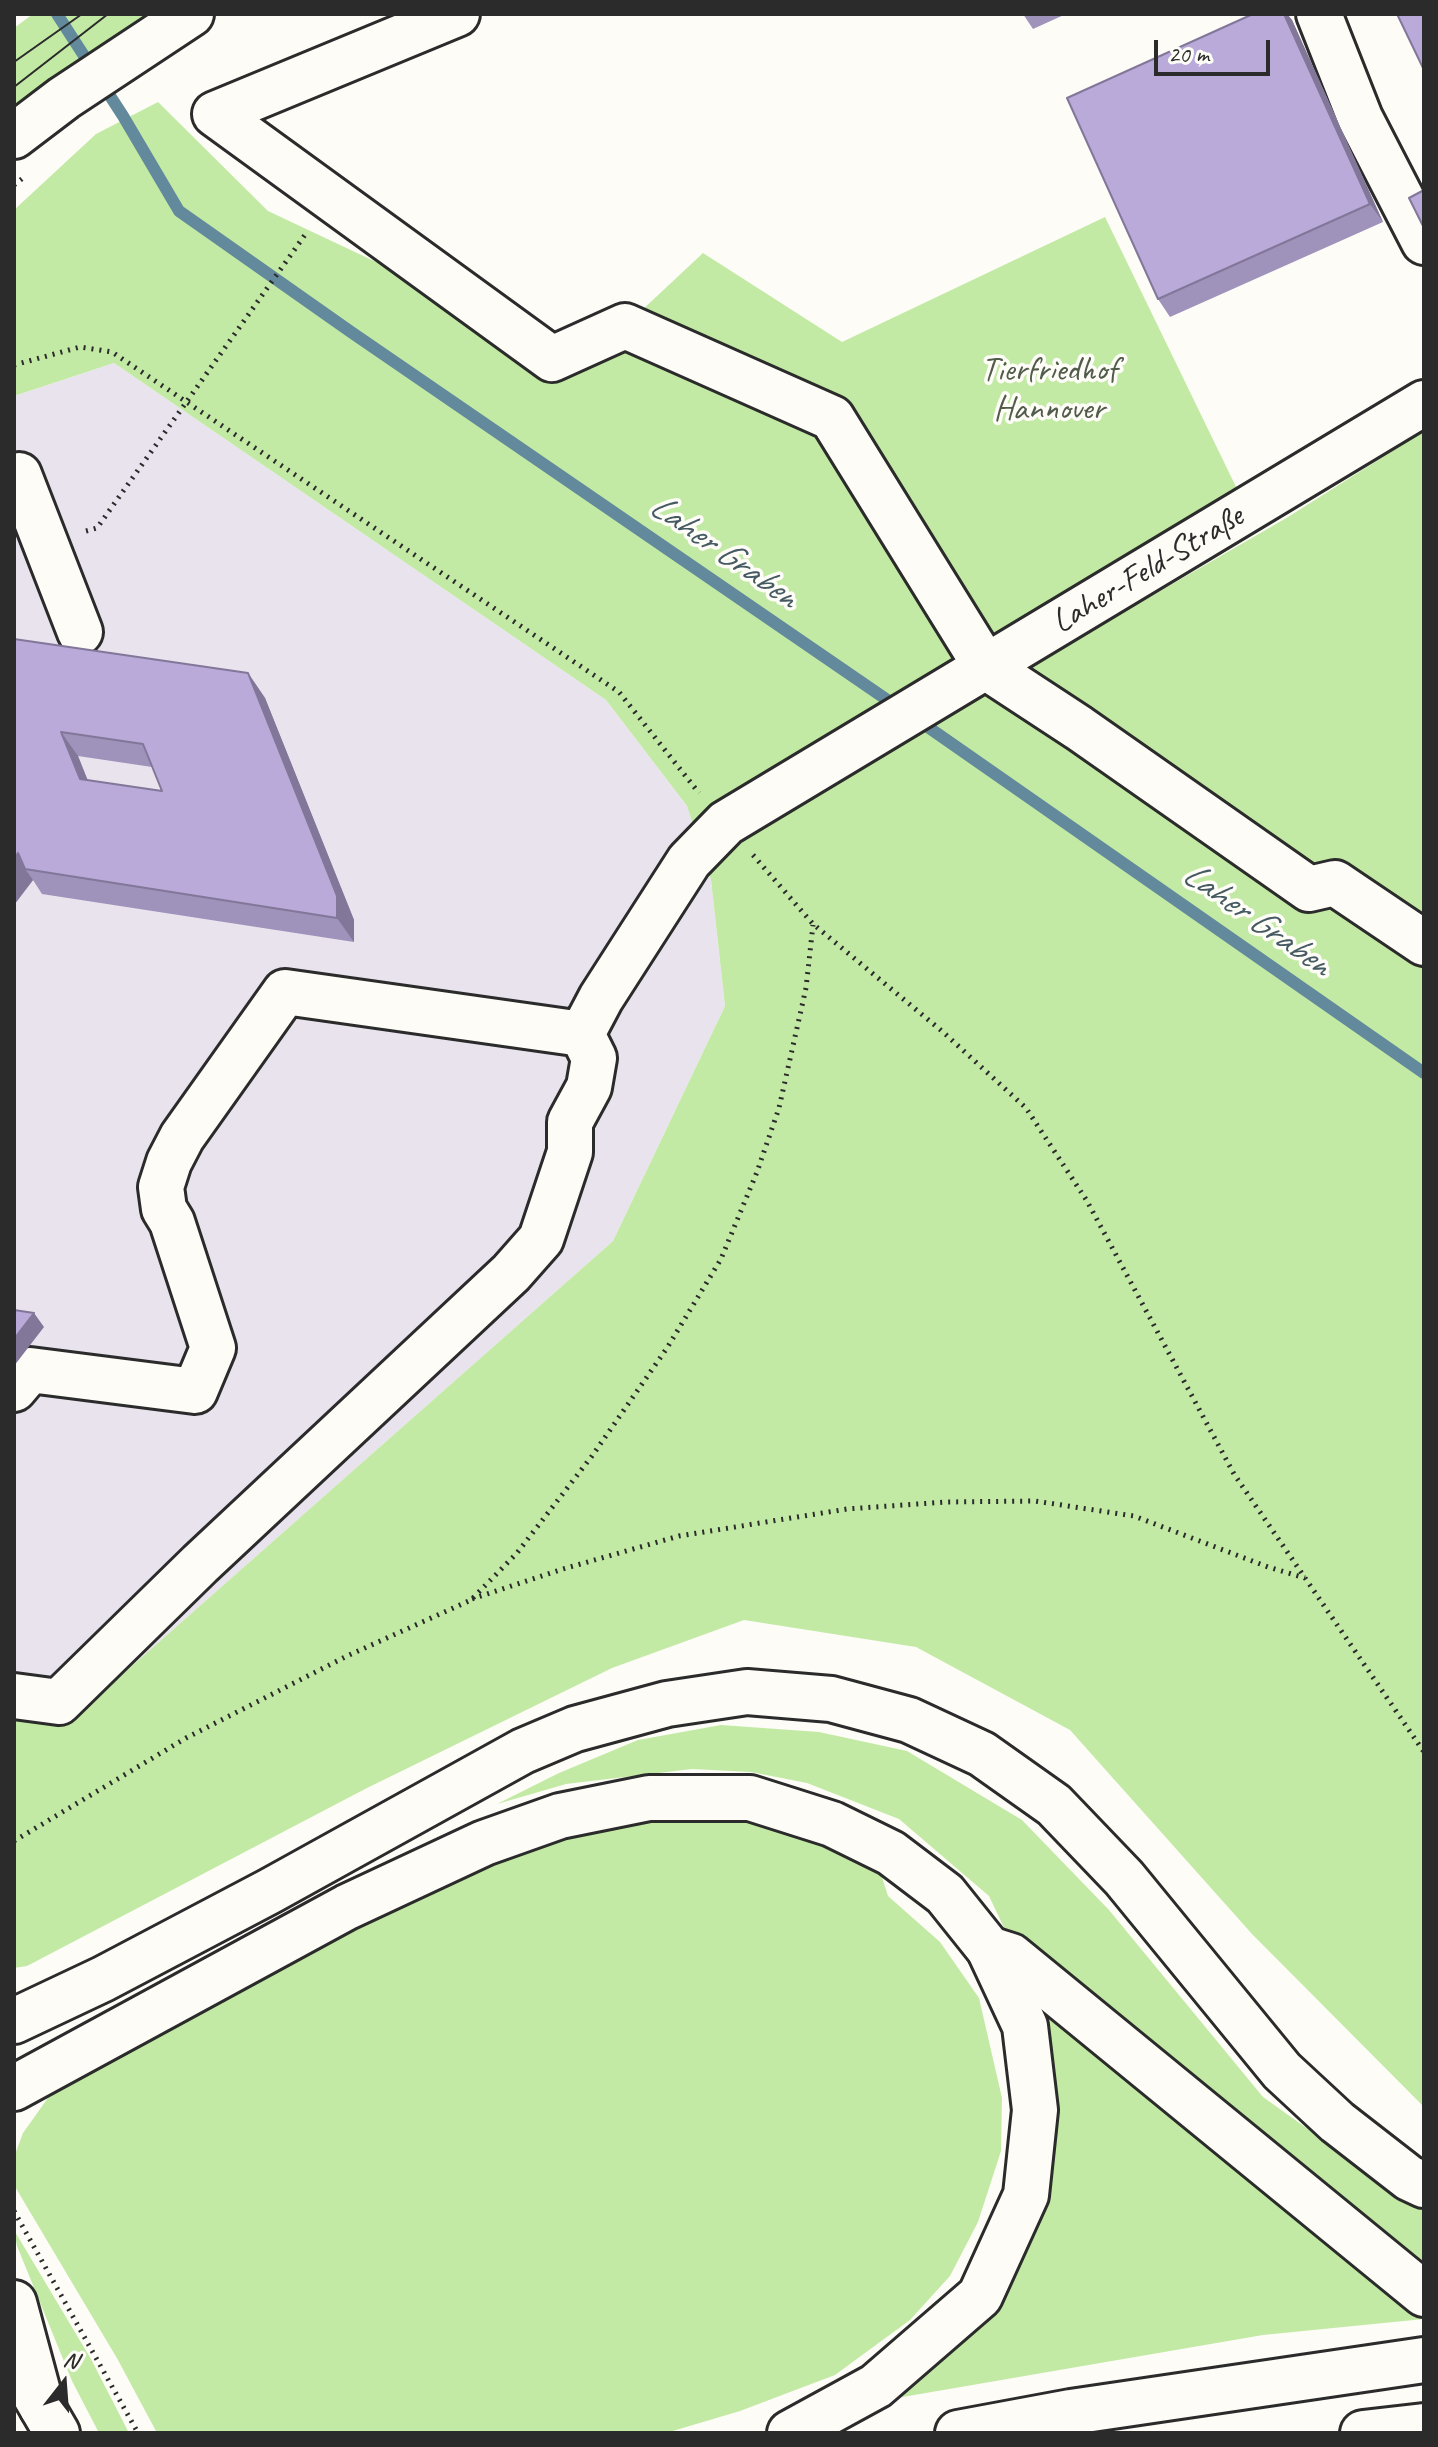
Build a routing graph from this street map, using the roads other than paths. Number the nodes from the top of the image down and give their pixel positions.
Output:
1 (191, 14) edge
2 (457, 14) edge
3 (1319, 14) edge
4 (14, 136) edge
5 (1424, 242) edge
6 (1424, 403) edge
7 (14, 476) edge
8 (80, 632) dead end
9 (986, 667) junction
10 (1424, 943) edge
11 (582, 1034) junction
12 (14, 1389) edge
13 (14, 1696) edge
14 (989, 1949) junction
15 (14, 2021) edge
16 (16, 2093) edge
17 (1424, 2185) edge
18 (1424, 2294) edge
19 (14, 2303) edge
20 (14, 2359) edge
21 (1424, 2360) edge
22 (50, 2420) edge
23 (1424, 2426) edge
24 (790, 2433) edge
25 (958, 2433) edge
26 (1363, 2433) edge

1 - 4 main road
2 - 9 main road
3 - 5 main road
6 - 9 main road, Laher-Feld-Straße
7 - 8 main road
9 - 10 main road
9 - 11 main road, Laher-Feld-Straße
11 - 12 main road
11 - 13 main road
14 - 16 main road
14 - 18 main road
14 - 24 main road
15 - 17 main road
19 - 22 main road
20 - 22 main road
21 - 25 main road
23 - 26 main road

